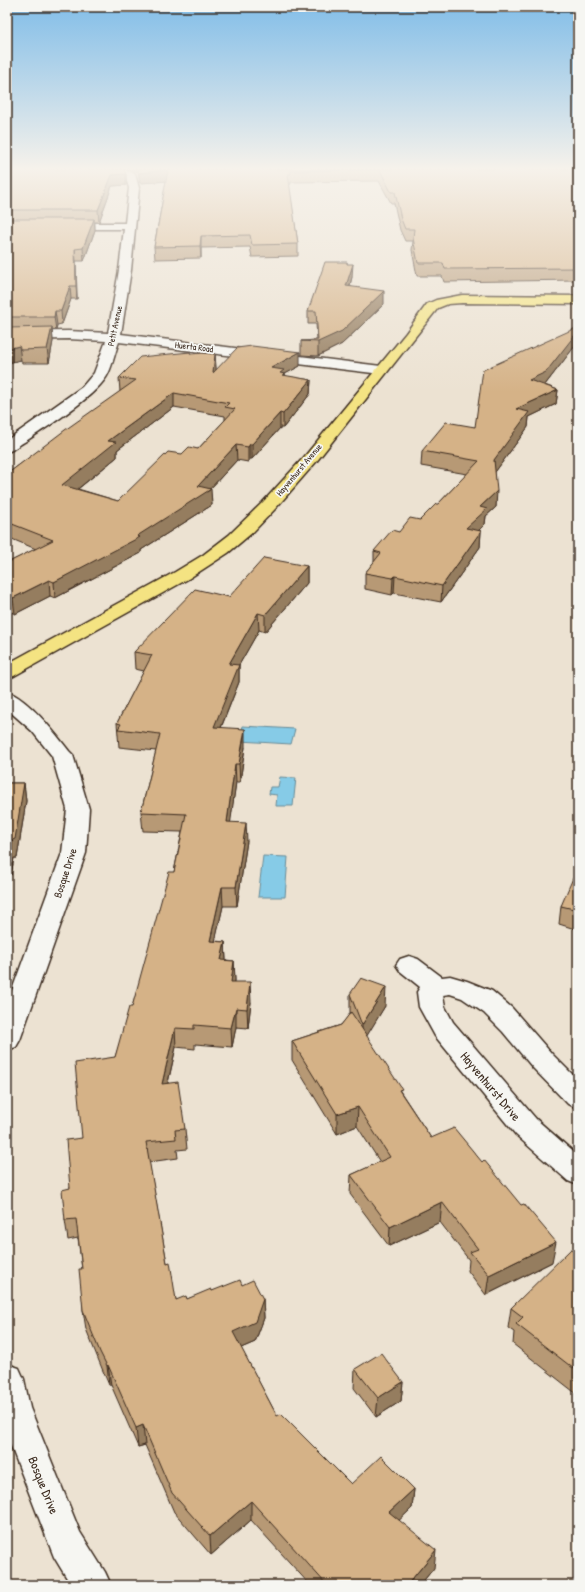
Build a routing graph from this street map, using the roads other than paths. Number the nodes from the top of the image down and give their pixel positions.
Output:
1 (128, 243) edge
2 (578, 300) edge
3 (7, 336) edge
4 (114, 337) junction
5 (381, 370) junction
6 (7, 447) edge
7 (7, 672) edge
8 (7, 698) edge
9 (409, 965) dead end
10 (437, 986) junction
11 (7, 1040) edge
12 (578, 1097) edge
13 (578, 1172) edge
14 (7, 1379) edge
15 (92, 1585) edge

1 - 4 street, Petit Avenue
2 - 5 main road, Hayvenhurst Avenue
3 - 4 street, Huerta Road
4 - 5 street, Huerta Road
4 - 6 street, Petit Avenue
5 - 7 main road, Hayvenhurst Avenue
8 - 11 street, Bosque Drive
9 - 10 street
10 - 12 street
10 - 13 street, Hayvenhurst Drive
14 - 15 street, Bosque Drive

